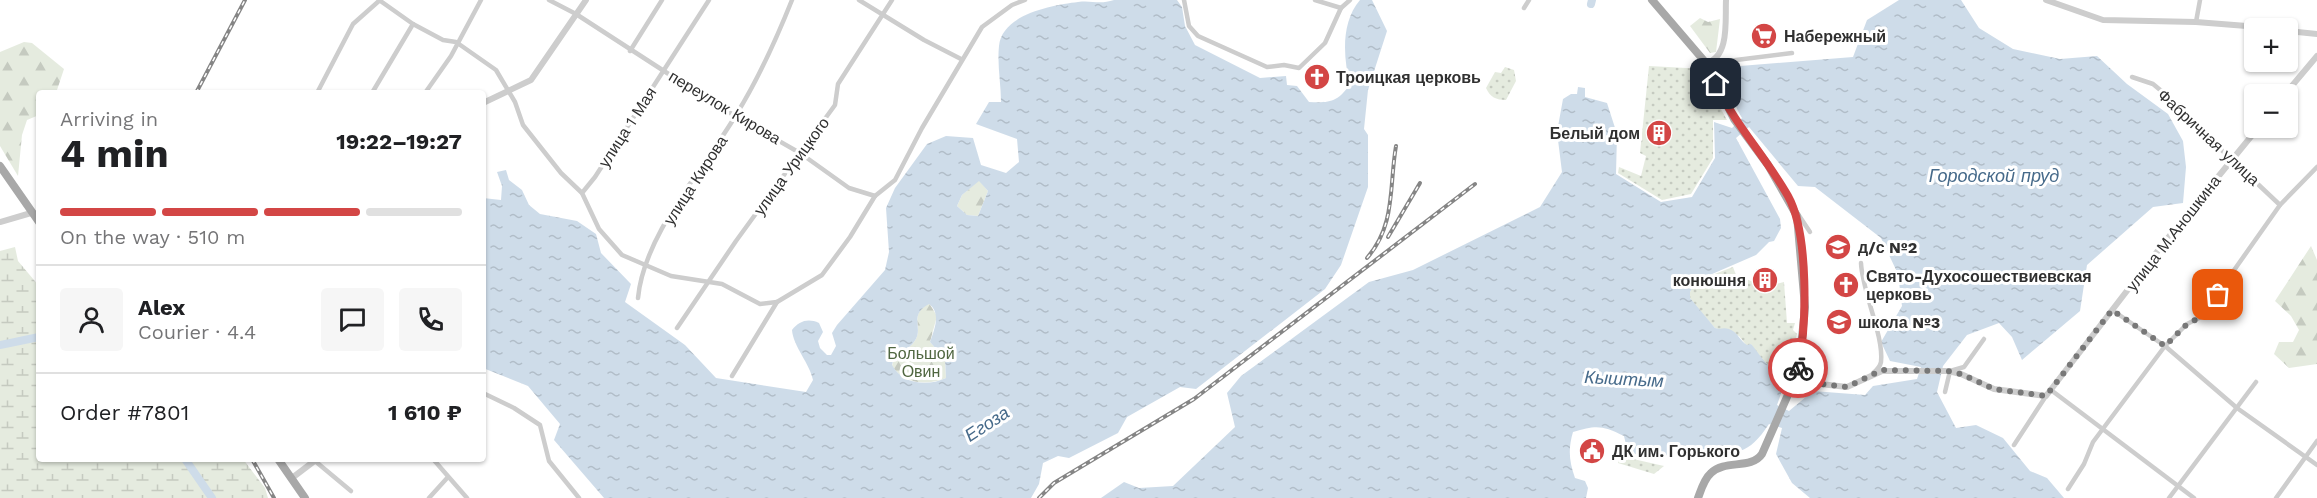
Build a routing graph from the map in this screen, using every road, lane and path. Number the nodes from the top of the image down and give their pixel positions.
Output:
1 (379, 0) edge
2 (481, 0) edge
3 (549, 0) edge
4 (586, 0) edge
5 (662, 0) edge
6 (710, 0) edge
7 (792, 0) edge
8 (859, 0) edge
9 (892, 0) edge
10 (1008, 0) edge
11 (1025, 0) edge
12 (1184, 0) edge
13 (1315, 0) edge
14 (1350, 0) edge
15 (1529, 0) edge
16 (1653, 0) edge
17 (1726, 0) edge
18 (2046, 0) edge
19 (2200, 0) edge
20 (1012, 5) junction
21 (1341, 8) junction
22 (1524, 8) dead end
23 (576, 14) junction
24 (883, 15) junction
25 (2196, 22) junction
26 (413, 24) junction
27 (2244, 26) edge
28 (2298, 31) edge
29 (2317, 34) edge
30 (456, 42) junction
31 (630, 51) junction
32 (1792, 53) dead end
33 (2317, 56) edge
34 (961, 59) junction
35 (1710, 62) junction
36 (664, 70) junction
37 (2132, 78) dead end
38 (2293, 84) edge
39 (319, 90) edge
40 (374, 90) edge
41 (427, 90) edge
42 (507, 93) junction
43 (486, 102) edge
44 (736, 116) junction
45 (2249, 138) edge
46 (800, 153) junction
47 (2231, 159) junction
48 (0, 166) edge
49 (2317, 167) edge
50 (582, 193) junction
51 (875, 196) junction
52 (2280, 205) junction
53 (1795, 211) junction
54 (32, 213) junction
55 (36, 218) edge
56 (0, 222) edge
57 (1810, 232) dead end
58 (1861, 263) dead end
59 (645, 265) junction
60 (708, 280) junction
61 (638, 298) dead end
62 (777, 302) junction
63 (2112, 310) junction
64 (677, 328) dead end
65 (1984, 339) dead end
66 (2165, 346) junction
67 (1947, 371) junction
68 (1873, 373) junction
69 (732, 376) dead end
70 (1794, 381) junction
71 (2256, 382) dead end
72 (2051, 390) junction
73 (1945, 392) dead end
74 (486, 394) edge
75 (2046, 396) junction
76 (2237, 408) junction
77 (2104, 427) junction
78 (2317, 441) edge
79 (2014, 445) dead end
80 (2306, 457) junction
81 (280, 462) edge
82 (313, 462) edge
83 (318, 462) edge
84 (436, 462) edge
85 (2317, 465) edge
86 (448, 477) junction
87 (292, 478) junction
88 (2178, 487) junction
89 (2068, 489) dead end
90 (351, 491) dead end
91 (305, 498) edge
92 (429, 498) edge
93 (467, 498) edge
94 (579, 498) edge
95 (1698, 498) edge
96 (2169, 498) edge
97 (2194, 498) edge
98 (2276, 498) edge

1 - 26 street
1 - 39 street
2 - 30 street
3 - 23 street, переулок Кирова
4 - 23 street
5 - 31 street
6 - 36 street, улица 1 Мая
7 - 44 street, улица Кирова
8 - 24 street
9 - 24 street, улица Урицкого
10 - 20 street
11 - 20 street
12 - 21 street
13 - 21 street
14 - 21 street
15 - 22 street
16 - 35 main road
17 - 35 street
18 - 25 street
19 - 25 street
20 - 34 street
23 - 31 street, переулок Кирова
23 - 42 street
24 - 34 street
24 - 46 street, улица Урицкого
25 - 27 street
26 - 30 street
26 - 40 street
28 - 29 street
30 - 41 street
30 - 42 street
31 - 36 street, переулок Кирова
32 - 35 street
33 - 38 street
34 - 51 street
35 - 53 main road
36 - 44 street, переулок Кирова
36 - 50 street, улица 1 Мая
37 - 47 street, Фабричная улица
42 - 43 street
42 - 50 street
44 - 46 street, переулок Кирова
44 - 59 street, улица Кирова
45 - 47 street, улица М.Аношкина
46 - 51 street, переулок Кирова
46 - 60 street, улица Урицкого
47 - 52 street, Фабричная улица
47 - 63 street, улица М.Аношкина
48 - 54 main road
49 - 52 street
50 - 59 street
51 - 62 street
52 - 66 street
53 - 57 street
53 - 70 main road
54 - 55 main road
54 - 56 street
58 - 68 street
59 - 60 street
59 - 61 street, улица Кирова
60 - 62 street
60 - 64 street, улица Урицкого
62 - 69 street
63 - 66 street
63 - 72 street, улица М.Аношкина
65 - 67 street
66 - 76 street
66 - 77 street
67 - 68 street
67 - 73 street
67 - 75 street
68 - 70 street
70 - 95 main road
71 - 76 street
72 - 75 street, улица М.Аношкина
72 - 77 street
74 - 94 street
75 - 79 street, улица М.Аношкина
76 - 80 street
76 - 88 street
77 - 88 street
77 - 89 street
78 - 80 street
80 - 85 street
80 - 98 street
81 - 87 main road
82 - 87 street
83 - 90 street
84 - 86 street
86 - 92 street
86 - 93 street
87 - 91 main road
88 - 96 street
88 - 97 street

